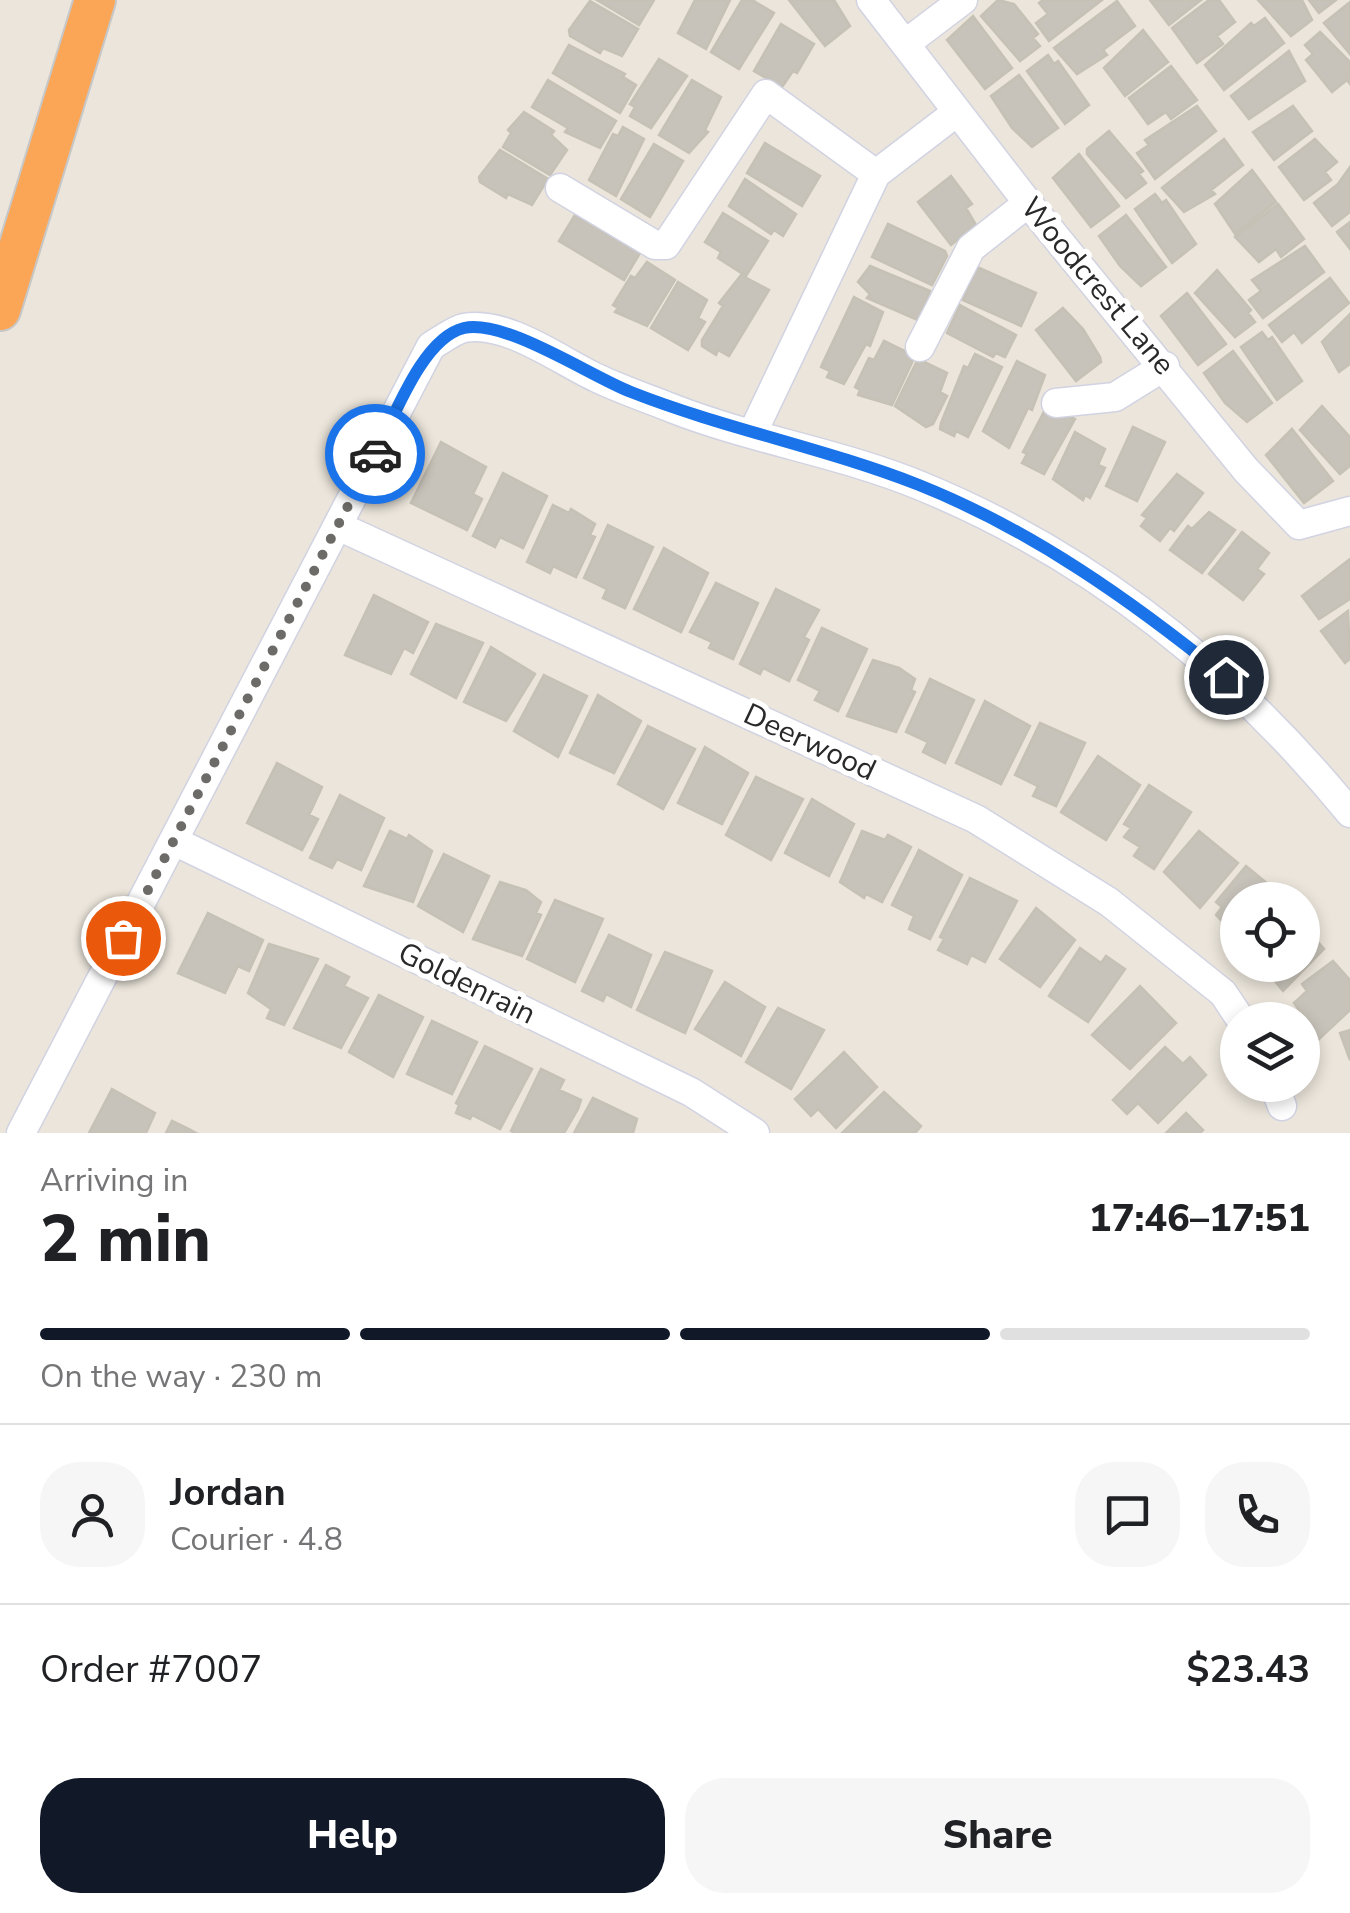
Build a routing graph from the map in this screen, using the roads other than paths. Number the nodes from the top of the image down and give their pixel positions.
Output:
1 (95, 0) edge
2 (871, 0) edge
3 (963, 0) edge
4 (906, 44) junction
5 (956, 112) junction
6 (876, 174) junction
7 (560, 188) dead end
8 (1028, 203) junction
9 (0, 310) edge
10 (920, 347) dead end
11 (1165, 366) junction
12 (1056, 403) dead end
13 (753, 432) junction
14 (1350, 511) edge
15 (338, 526) junction
16 (1350, 813) edge
17 (174, 840) junction
18 (1229, 1002) edge
19 (21, 1133) edge
20 (755, 1133) edge

1 - 9 highway
2 - 4 street, Woodcrest Lane
3 - 4 street
4 - 5 street, Woodcrest Lane
5 - 6 street
5 - 8 street, Woodcrest Lane
6 - 7 street
6 - 13 street
8 - 10 street
8 - 11 street, Woodcrest Lane
11 - 12 street
11 - 14 street, Woodcrest Lane
13 - 15 street
13 - 16 street
15 - 17 street
15 - 18 street, Deerwood
17 - 19 street
17 - 20 street, Goldenrain

